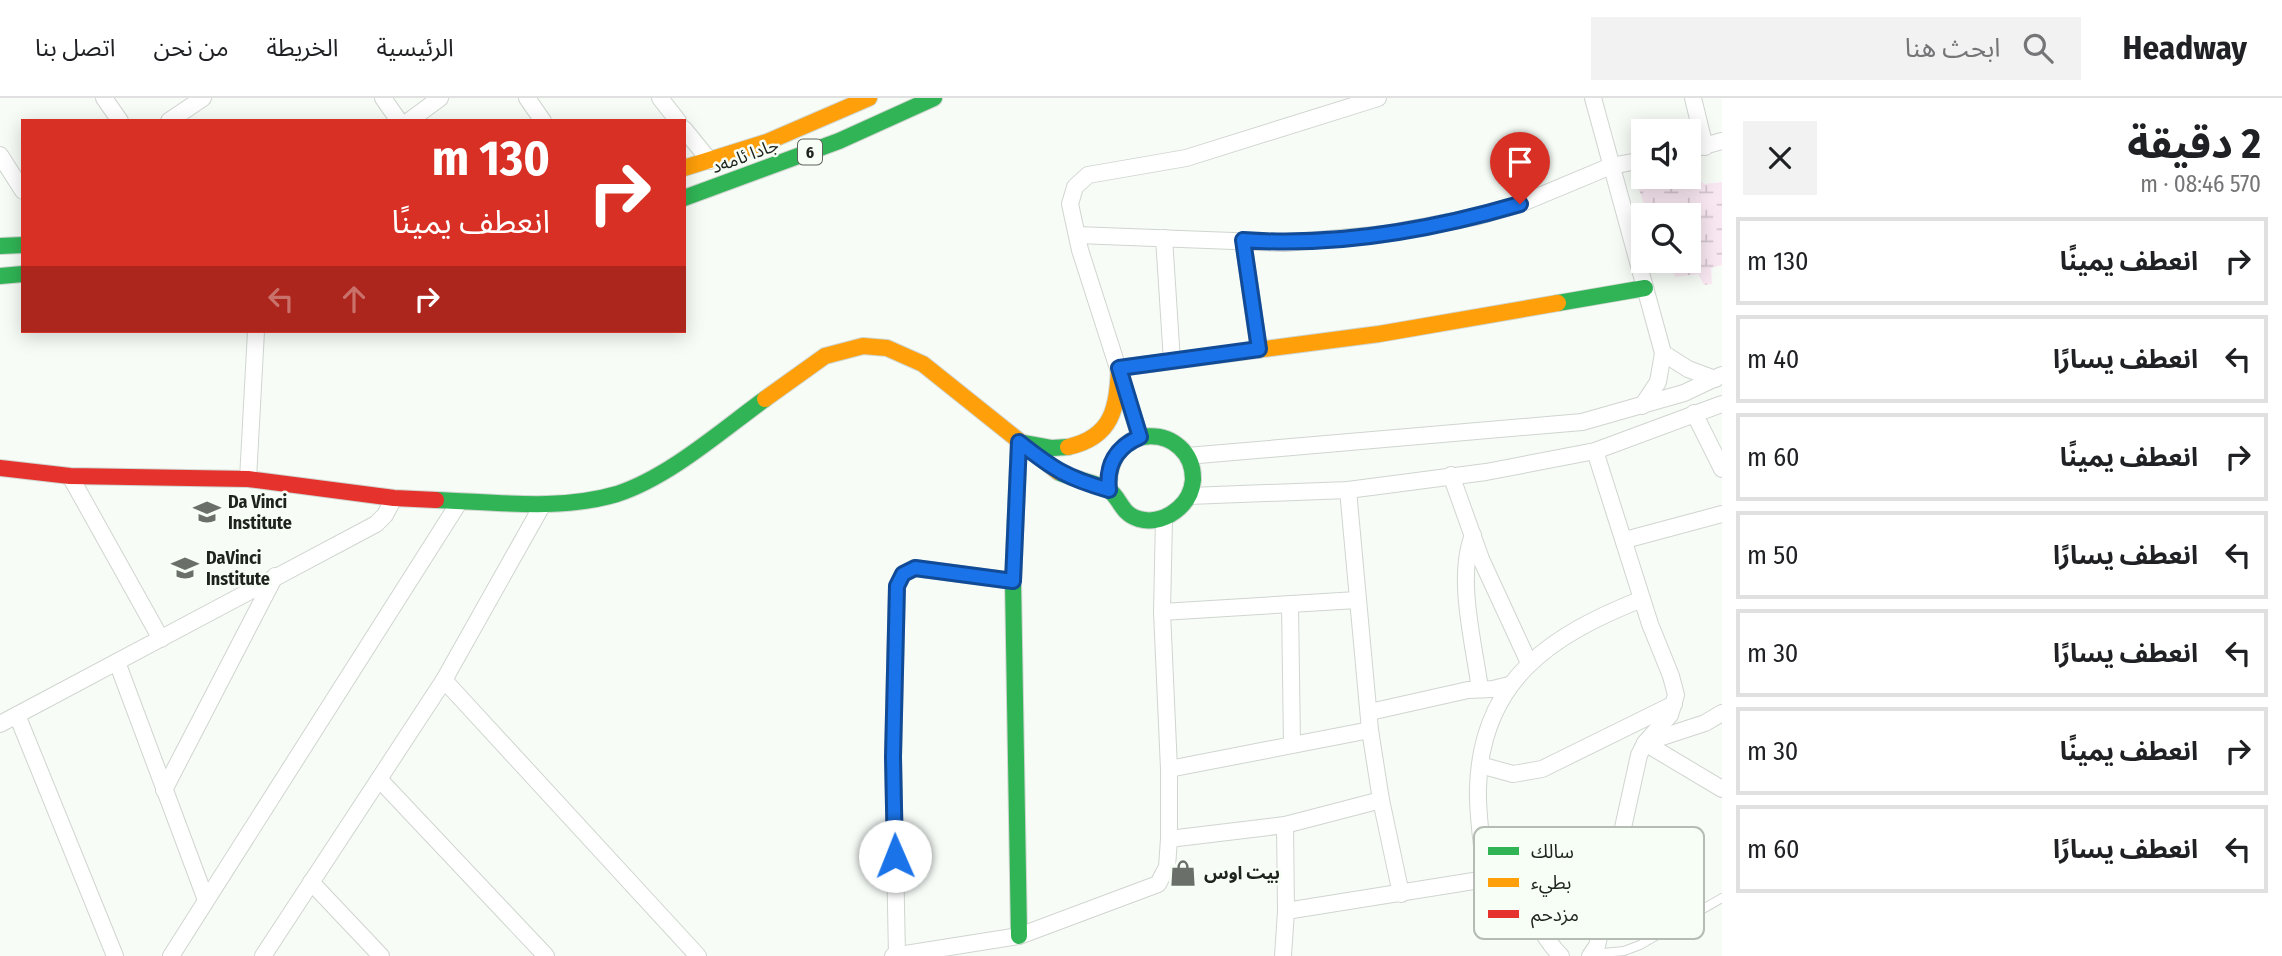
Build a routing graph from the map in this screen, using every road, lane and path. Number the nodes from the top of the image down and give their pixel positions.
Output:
1 (104, 98) edge
2 (203, 98) edge
3 (383, 98) edge
4 (440, 98) edge
5 (527, 98) edge
6 (660, 98) edge
7 (869, 98) edge
8 (934, 98) edge
9 (1593, 98) edge
10 (1693, 98) edge
11 (1373, 99) edge
12 (119, 119) edge
13 (172, 119) edge
14 (399, 119) edge
15 (411, 119) edge
16 (542, 119) edge
17 (676, 119) edge
18 (1695, 119) edge
19 (686, 132) edge
20 (1722, 141) edge
21 (1701, 148) edge
22 (0, 155) edge
23 (709, 161) junction
24 (1631, 162) edge
25 (1611, 166) junction
26 (686, 167) edge
27 (21, 188) edge
28 (686, 197) edge
29 (1077, 236) junction
30 (1164, 238) junction
31 (1243, 240) junction
32 (21, 245) edge
33 (0, 246) edge
34 (21, 274) edge
35 (0, 276) edge
36 (1645, 288) junction
37 (256, 333) edge
38 (1259, 349) junction
39 (1663, 353) junction
40 (1172, 361) junction
41 (1119, 368) junction
42 (1718, 377) edge
43 (1722, 404) edge
44 (1642, 406) junction
45 (1694, 413) junction
46 (1140, 437) junction
47 (1019, 442) junction
48 (1595, 451) junction
49 (1186, 456) junction
50 (0, 468) edge
51 (1722, 469) edge
52 (1451, 475) junction
53 (69, 476) junction
54 (248, 480) junction
55 (1109, 490) junction
56 (1348, 490) junction
57 (1189, 496) junction
58 (394, 498) junction
59 (460, 502) junction
60 (543, 504) junction
61 (1722, 514) edge
62 (1164, 519) junction
63 (1473, 535) junction
64 (1625, 540) junction
65 (275, 576) junction
66 (1013, 581) junction
67 (1642, 599) junction
68 (1357, 600) junction
69 (1290, 604) junction
70 (1162, 612) junction
71 (160, 639) junction
72 (117, 662) junction
73 (1529, 663) junction
74 (444, 680) junction
75 (1509, 685) junction
76 (1480, 689) junction
77 (1675, 704) junction
78 (1370, 712) junction
79 (1722, 713) edge
80 (17, 715) junction
81 (0, 724) edge
82 (1370, 730) junction
83 (1645, 743) junction
84 (1292, 745) junction
85 (1479, 765) junction
86 (1168, 769) junction
87 (379, 779) junction
88 (1722, 789) edge
89 (164, 790) junction
90 (1381, 800) junction
91 (1285, 825) junction
92 (1480, 827) edge
93 (1622, 827) edge
94 (1168, 839) junction
95 (1474, 881) edge
96 (312, 882) junction
97 (1401, 894) junction
98 (1722, 898) edge
99 (206, 900) junction
100 (1704, 908) edge
101 (1286, 911) junction
102 (1019, 936) junction
103 (1550, 939) edge
104 (1598, 939) edge
105 (1650, 939) edge
106 (1591, 955) edge
107 (115, 956) edge
108 (171, 956) edge
109 (263, 956) edge
110 (381, 956) edge
111 (546, 956) edge
112 (698, 956) edge
113 (895, 956) edge
114 (1283, 956) edge
115 (1561, 956) edge

1 - 12 street
2 - 13 street
3 - 14 street
4 - 15 street
5 - 16 street
6 - 17 street
7 - 23 street, جادا ئامەد / 6
8 - 28 street, جادا ئامەد / 6
9 - 25 street
10 - 18 street
11 - 29 street
19 - 23 street
20 - 21 street
22 - 27 street
23 - 26 street, جادا ئامەد / 6
24 - 25 street
25 - 31 street
25 - 36 street
29 - 30 street
29 - 41 street
30 - 31 street
30 - 40 street
31 - 38 street
32 - 33 street
34 - 35 street
36 - 38 street
36 - 39 street
37 - 54 street
38 - 40 street
39 - 42 street
39 - 44 street
40 - 41 street
41 - 46 street
41 - 47 street
42 - 44 street
43 - 45 street
44 - 49 street
45 - 48 street
45 - 51 street
46 - 49 street
46 - 55 street
47 - 55 street
47 - 60 street
47 - 66 street
48 - 52 street
48 - 64 street
49 - 57 street
50 - 53 street
52 - 56 street
52 - 63 street
53 - 54 street
53 - 71 street
54 - 58 street
55 - 62 street
56 - 57 street
56 - 68 street
57 - 62 street
58 - 59 street
58 - 65 street
59 - 60 street
59 - 99 street
60 - 74 street
61 - 64 street
62 - 70 street
63 - 73 street
63 - 76 street
64 - 67 street
65 - 71 street
65 - 89 street
66 - 102 street
66 - 113 street
67 - 73 street
67 - 77 street
68 - 69 street
68 - 78 street
69 - 70 street
69 - 84 street
70 - 86 street
71 - 72 street
72 - 80 street
72 - 89 street
73 - 75 street
74 - 87 street
74 - 112 street
75 - 76 street
75 - 85 street
76 - 78 street
77 - 83 street
77 - 85 street
78 - 82 street
79 - 83 street
80 - 81 street
80 - 107 street
82 - 84 street
82 - 90 street
83 - 88 street
83 - 93 street
84 - 86 street
85 - 92 street
86 - 94 street
87 - 96 street
87 - 111 street
89 - 99 street
90 - 91 street
90 - 97 street
91 - 94 street
91 - 101 street
94 - 102 street
95 - 97 street
96 - 109 street
96 - 110 street
97 - 101 street
98 - 100 lane
99 - 108 street
101 - 114 street
102 - 113 street
103 - 115 street
104 - 106 street
105 - 106 lane

